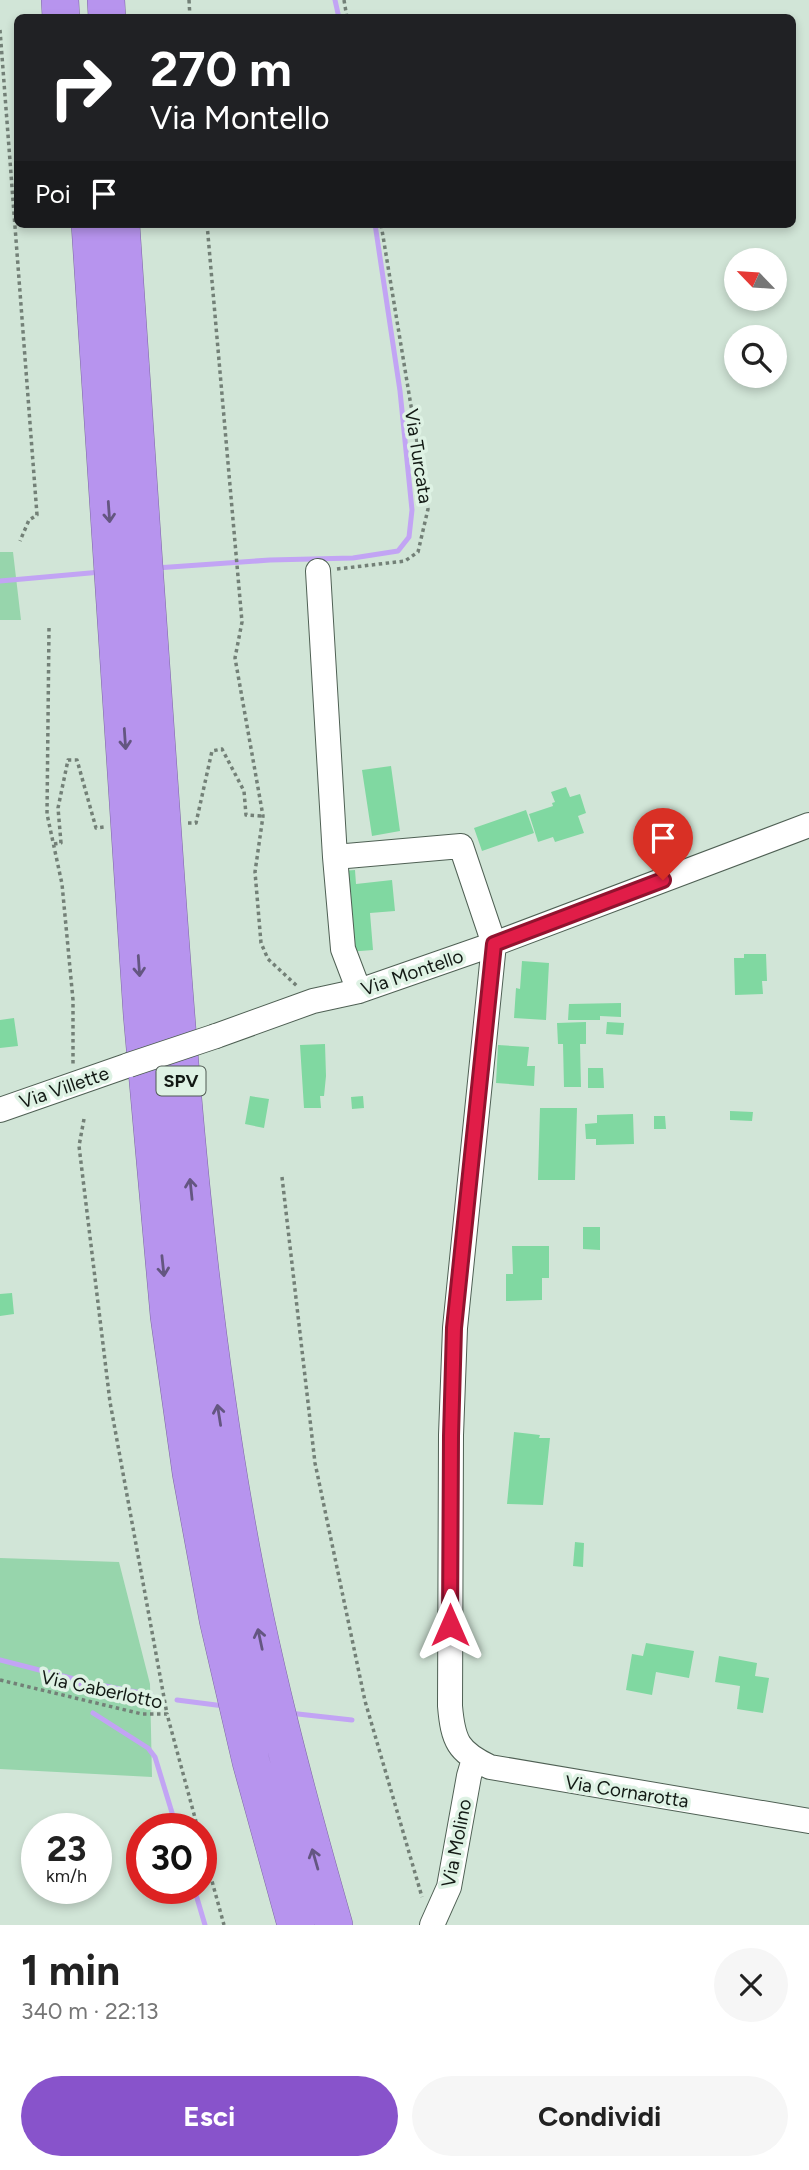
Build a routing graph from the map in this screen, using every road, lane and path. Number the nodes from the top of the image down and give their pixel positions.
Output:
1 (0, 30) edge
2 (14, 214) edge
3 (15, 228) edge
4 (75, 228) edge
5 (90, 228) edge
6 (121, 228) edge
7 (207, 228) edge
8 (382, 228) edge
9 (106, 463) junction
10 (20, 541) dead end
11 (318, 571) joint
12 (48, 628) dead end
13 (262, 816) junction
14 (187, 823) dead end
15 (809, 825) edge
16 (104, 827) dead end
17 (54, 844) junction
18 (335, 857) junction
19 (494, 944) junction
20 (359, 990) junction
21 (313, 1001) junction
22 (129, 1065) joint
23 (74, 1084) junction
24 (0, 1110) edge
25 (84, 1119) dead end
26 (282, 1177) dead end
27 (0, 1680) edge
28 (167, 1714) junction
29 (474, 1759) junction
30 (194, 1813) edge
31 (809, 1821) edge
32 (217, 1899) edge
33 (224, 1925) edge
34 (296, 1925) edge
35 (334, 1925) edge
36 (432, 1925) edge

1 - 2 path
3 - 10 path
4 - 9 highway
5 - 9 highway, SPV
35 -> 6 highway, SPV
7 - 13 path
8 - 11 path, Via Turcata
9 -> 34 highway, SPV
11 - 18 street
12 - 17 path
13 - 14 path
13 - 21 path
15 - 19 street, Via Montello
16 - 17 path
17 - 23 path
18 - 19 street
18 - 20 street
19 - 20 street, Via Montello
19 - 29 street, Via Cornarotta
20 - 21 street, Via Montello
21 - 22 street, Via Montello, bridge
22 - 23 street, Via Villette
23 - 24 street, Via Villette
25 - 28 path
26 - 36 path
27 - 28 path, Via Caberlotto
28 - 30 path, Via Caberlotto
29 - 31 street, Via Cornarotta
29 - 36 street, Via Molino
32 - 33 path

